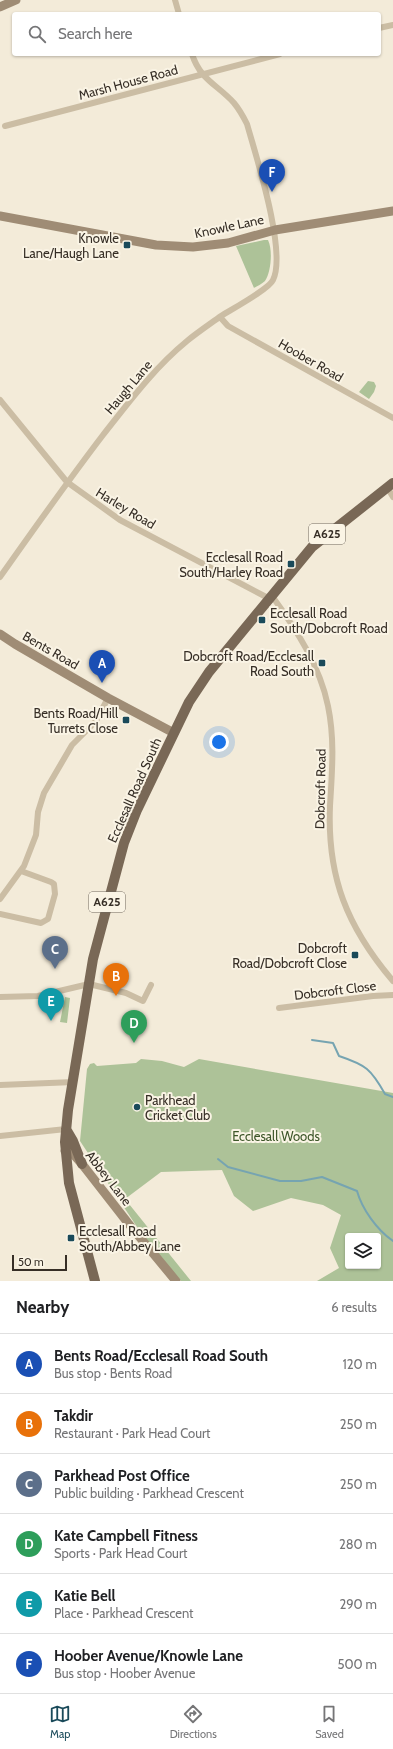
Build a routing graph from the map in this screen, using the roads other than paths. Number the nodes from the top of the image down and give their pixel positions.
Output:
1 (16, 0) edge
2 (175, 0) edge
3 (0, 7) edge
4 (178, 12) edge
5 (393, 25) edge
6 (381, 28) edge
7 (193, 56) edge
8 (272, 56) edge
9 (202, 74) junction
10 (5, 126) dead end
11 (393, 211) edge
12 (0, 216) edge
13 (274, 230) junction
14 (220, 317) junction
15 (0, 400) edge
16 (393, 418) edge
17 (67, 482) junction
18 (390, 485) edge
19 (393, 497) edge
20 (0, 577) edge
21 (271, 597) junction
22 (0, 634) edge
23 (108, 698) junction
24 (174, 733) junction
25 (21, 871) junction
26 (0, 899) edge
27 (0, 914) edge
28 (393, 981) edge
29 (89, 984) junction
30 (151, 985) dead end
31 (393, 996) edge
32 (0, 997) edge
33 (279, 1008) dead end
34 (74, 1082) junction
35 (0, 1085) edge
36 (66, 1129) junction
37 (0, 1136) edge
38 (65, 1151) junction
39 (84, 1166) junction
40 (69, 1183) junction
41 (95, 1281) edge
42 (176, 1281) edge

1 - 3 street
2 - 4 street
5 - 6 street
7 - 9 street
8 - 9 street, Marsh House Road
9 - 10 street, Marsh House Road
9 - 13 street
11 - 13 street, Knowle Lane
12 - 13 street, Knowle Lane
13 - 14 street, Haugh Lane
14 - 16 street, Hoober Road
14 - 17 street, Haugh Lane
15 - 17 street, Harley Road
17 - 20 street, Haugh Lane
17 - 21 street, Harley Road
18 - 19 street
18 - 21 main road, Ecclesall Road South / A625
21 - 24 main road, Ecclesall Road South / A625
21 - 28 street, Dobcroft Road
22 - 23 street, Bents Road
23 - 24 street, Bents Road
23 - 25 street
24 - 29 main road, Ecclesall Road South / A625
25 - 26 street
25 - 27 street
29 - 30 street
29 - 32 street
29 - 34 main road, Ecclesall Road South / A625
31 - 33 street, Dobcroft Close
34 - 35 street
34 - 36 main road, Ecclesall Road South / A625
36 - 37 street
36 - 38 main road, Ecclesall Road South / A625
36 - 39 main road
38 - 39 street, Abbey Lane
38 - 40 main road, Ecclesall Road South / A625
39 - 40 main road
39 - 42 street, Abbey Lane
40 - 41 main road, Ecclesall Road South / A625

